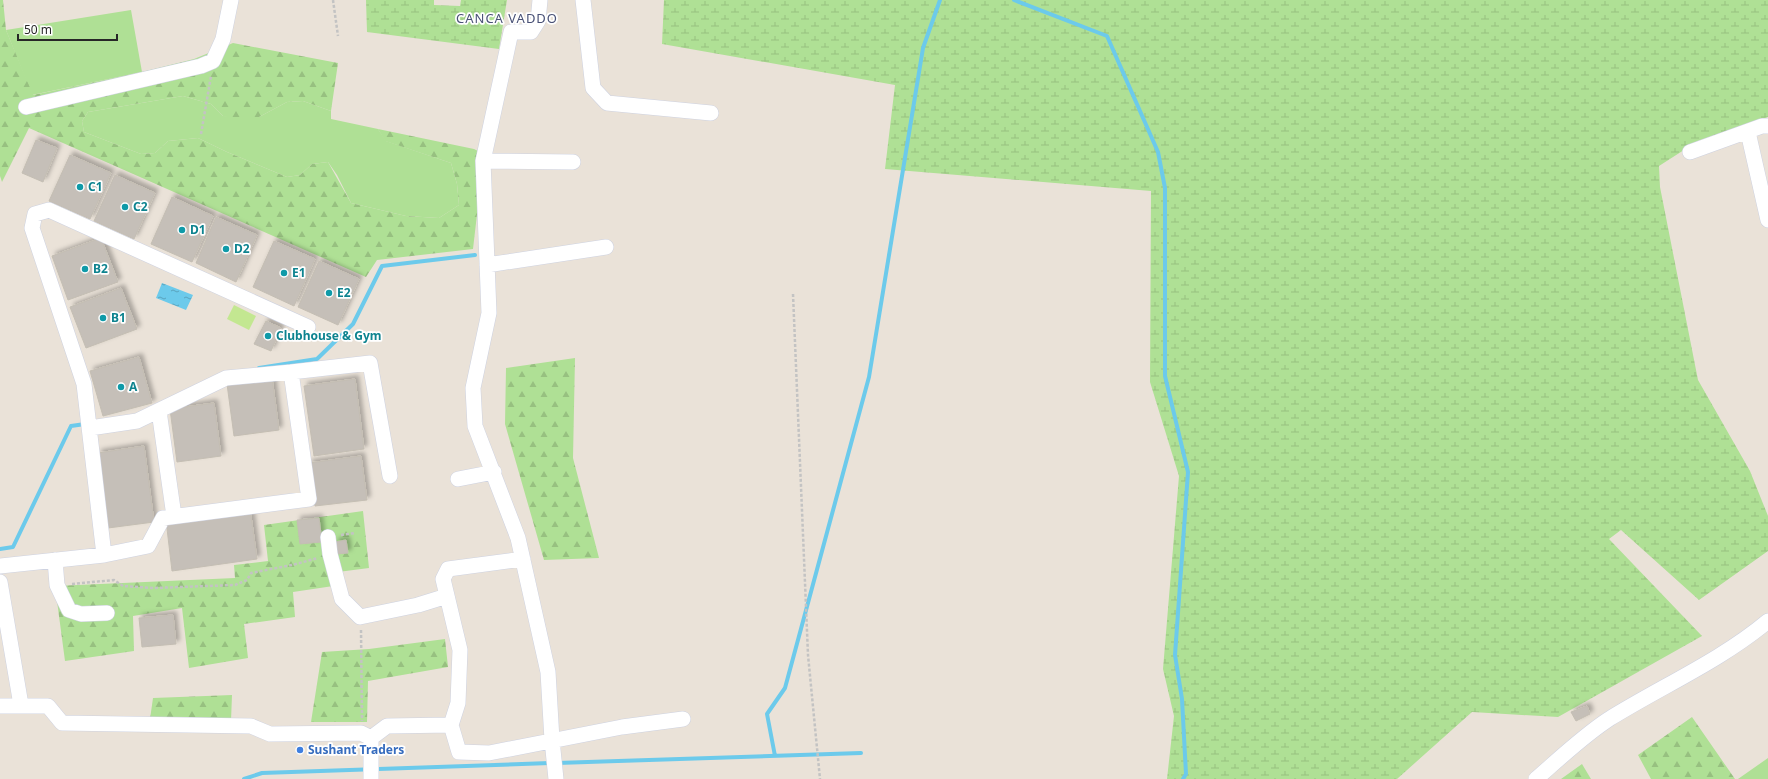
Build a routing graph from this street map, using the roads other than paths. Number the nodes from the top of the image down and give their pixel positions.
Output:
1 (231, 0) edge
2 (540, 0) edge
3 (583, 0) edge
4 (26, 108) dead end
5 (711, 113) dead end
6 (1768, 126) edge
7 (1748, 132) junction
8 (1690, 152) dead end
9 (482, 162) junction
10 (573, 162) dead end
11 (1768, 220) edge
12 (606, 247) dead end
13 (487, 265) junction
14 (308, 327) dead end
15 (291, 372) junction
16 (159, 411) junction
17 (90, 428) junction
18 (494, 472) junction
19 (390, 476) dead end
20 (458, 479) dead end
21 (174, 516) junction
22 (328, 537) dead end
23 (104, 555) junction
24 (58, 559) junction
25 (523, 559) junction
26 (0, 566) edge
27 (0, 582) edge
28 (447, 596) junction
29 (108, 613) dead end
30 (1768, 621) edge
31 (21, 705) junction
32 (0, 706) edge
33 (683, 719) dead end
34 (451, 724) junction
35 (366, 735) junction
36 (552, 740) junction
37 (371, 779) edge
38 (556, 779) edge
39 (1536, 779) edge

1 - 4 street
2 - 9 street
3 - 5 street
6 - 7 street
7 - 8 street
7 - 11 street
9 - 10 street
9 - 13 street
12 - 13 street
13 - 18 street
14 - 17 street
15 - 16 street
15 - 19 street
15 - 21 street
16 - 17 street
16 - 21 street
17 - 23 street
18 - 20 street
18 - 25 street
21 - 23 street
22 - 28 street
23 - 24 street
24 - 26 street
24 - 29 street
25 - 28 street
25 - 36 street
27 - 31 street
28 - 34 street
30 - 39 street
31 - 32 street
31 - 35 street
33 - 36 street
34 - 35 street
34 - 36 street
35 - 37 street
36 - 38 street

